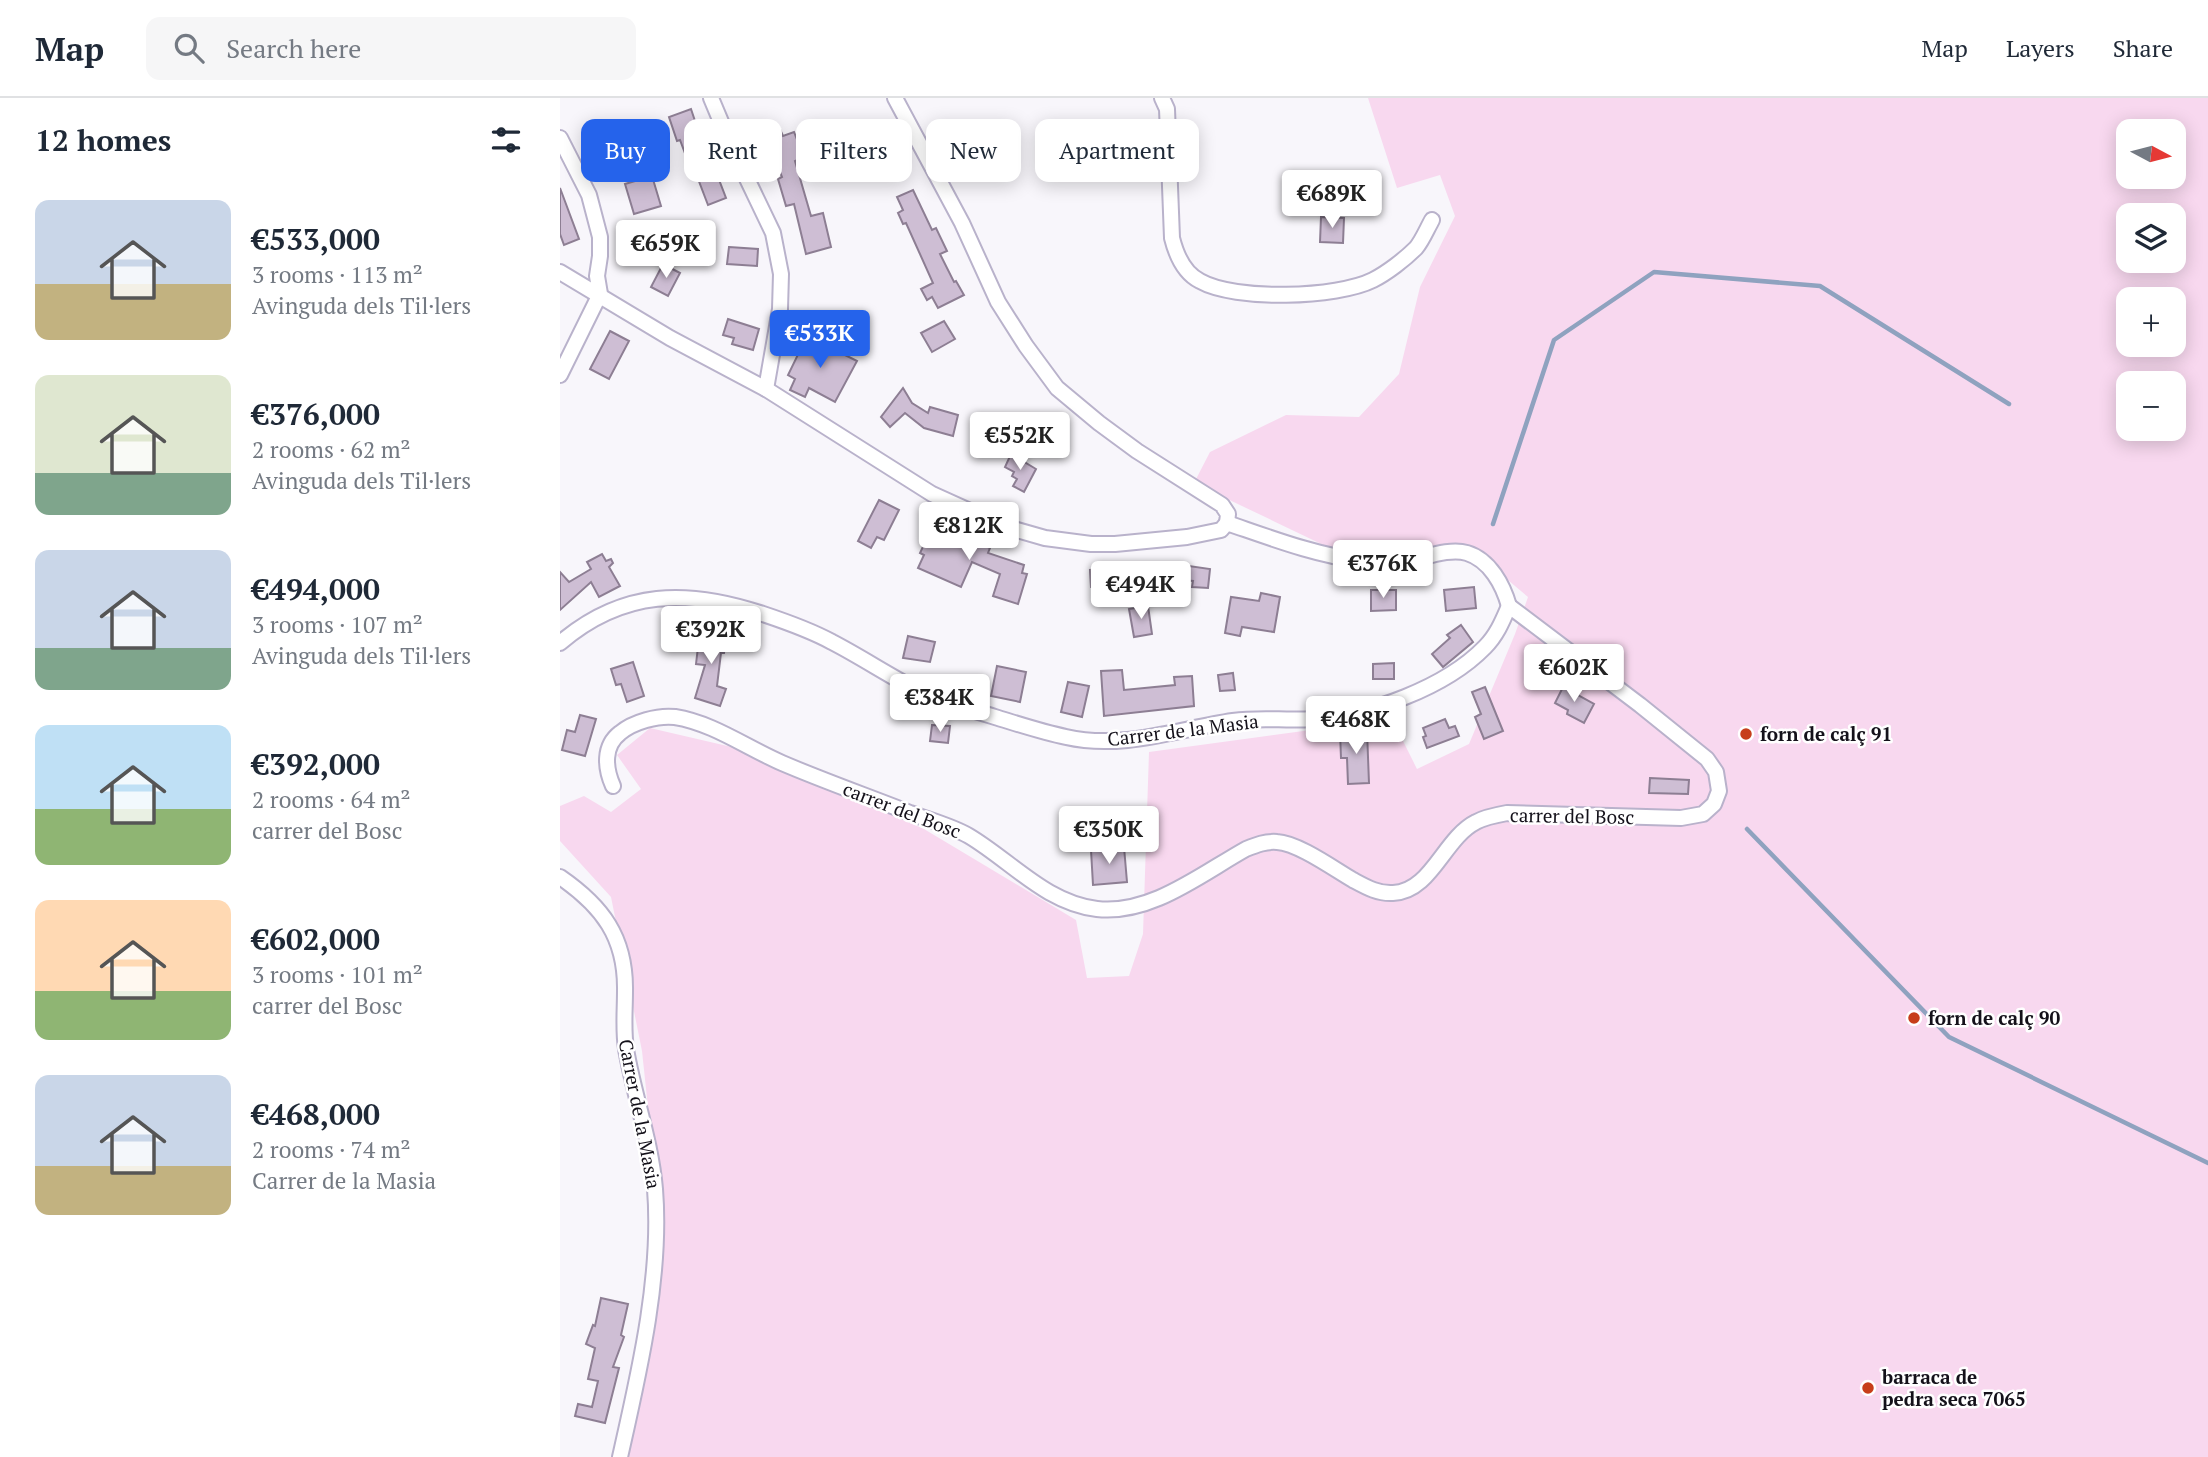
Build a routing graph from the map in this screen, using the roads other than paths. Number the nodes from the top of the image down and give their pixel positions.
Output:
1 (711, 98) edge
2 (895, 98) edge
3 (1162, 98) edge
4 (560, 138) edge
5 (1432, 220) dead end
6 (560, 272) edge
7 (600, 294) junction
8 (560, 375) edge
9 (766, 389) junction
10 (1227, 523) junction
11 (1509, 606) junction
12 (560, 643) edge
13 (613, 786) dead end
14 (560, 877) edge
15 (620, 1457) edge

1 - 9 street
2 - 10 street
3 - 5 street
4 - 7 street
6 - 7 street
7 - 8 street
7 - 9 street
9 - 10 street
10 - 11 street
11 - 12 street, Carrer de la Masia
11 - 13 street, carrer del Bosc
14 - 15 street, Carrer de la Masia

